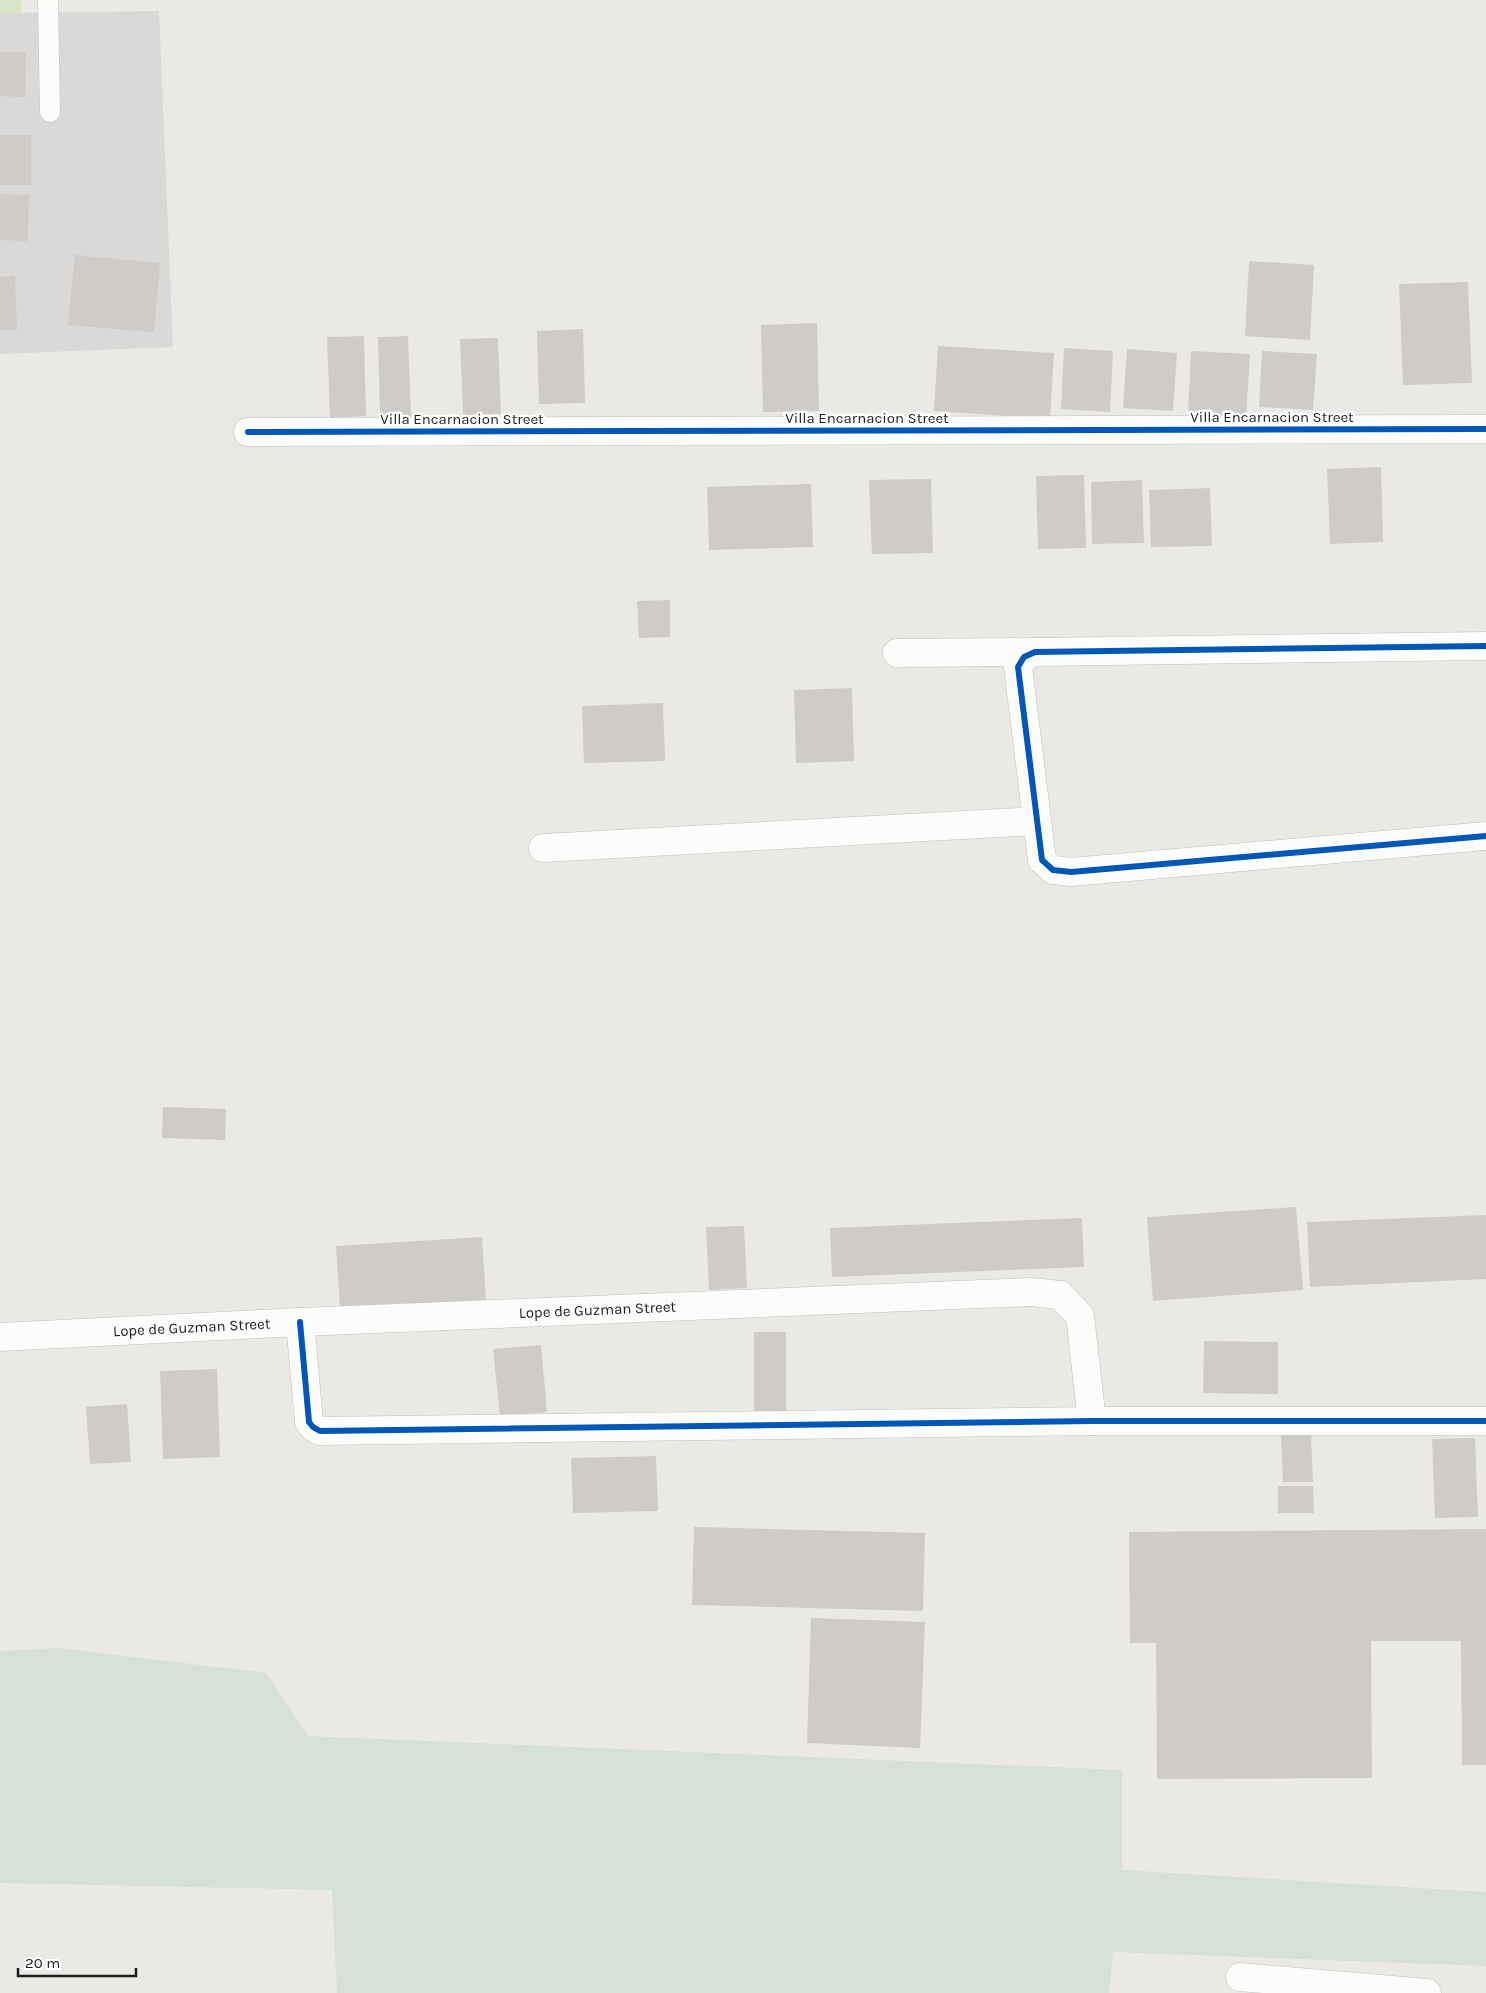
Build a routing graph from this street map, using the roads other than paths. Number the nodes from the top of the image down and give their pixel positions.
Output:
1 (48, 0) edge
2 (50, 112) dead end
3 (1486, 430) edge
4 (248, 432) dead end
5 (1486, 646) edge
6 (1035, 652) junction
7 (897, 653) dead end
8 (1037, 821) junction
9 (1486, 836) edge
10 (543, 848) dead end
11 (300, 1322) junction
12 (0, 1337) edge
13 (1092, 1420) junction
14 (1486, 1421) edge
15 (1240, 1977) dead end
16 (1427, 1993) edge

1 - 2 lane
3 - 4 street, Villa Encarnacion Street
5 - 6 street
6 - 7 street
6 - 8 street
8 - 9 street
8 - 10 street
11 - 12 street, Lope de Guzman Street
11 - 13 street
11 - 13 street, Lope de Guzman Street
13 - 14 street
15 - 16 street

